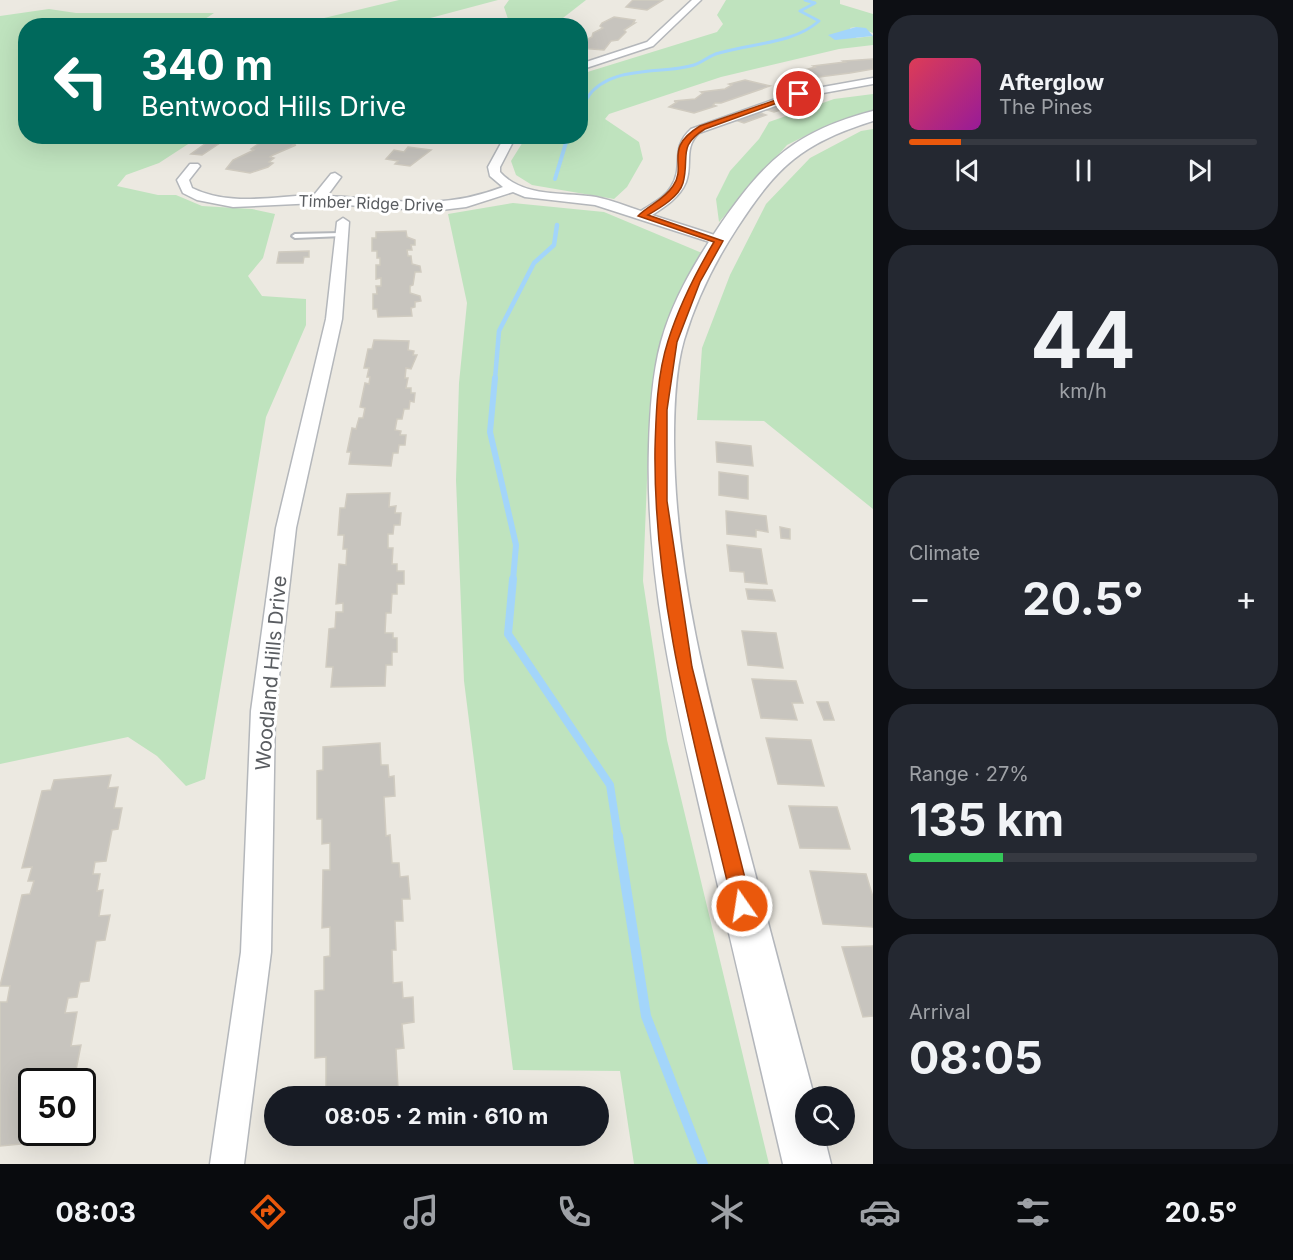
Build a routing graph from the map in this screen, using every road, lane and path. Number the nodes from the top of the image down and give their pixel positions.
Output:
1 (697, 0) edge
2 (588, 64) edge
3 (873, 81) edge
4 (873, 116) edge
5 (507, 144) edge
6 (194, 166) dead end
7 (335, 177) dead end
8 (511, 188) junction
9 (318, 199) junction
10 (642, 216) junction
11 (342, 229) joint
12 (295, 236) dead end
13 (716, 245) junction
14 (227, 1164) edge
15 (807, 1164) edge

1 - 2 street
3 - 10 street
4 - 13 main road
5 - 8 street
6 - 9 street, Timber Ridge Drive
7 - 9 street
8 - 9 street, Timber Ridge Drive
8 - 10 street
10 - 13 street
11 - 12 lane
11 - 14 street, Woodland Hills Drive
13 - 15 main road

